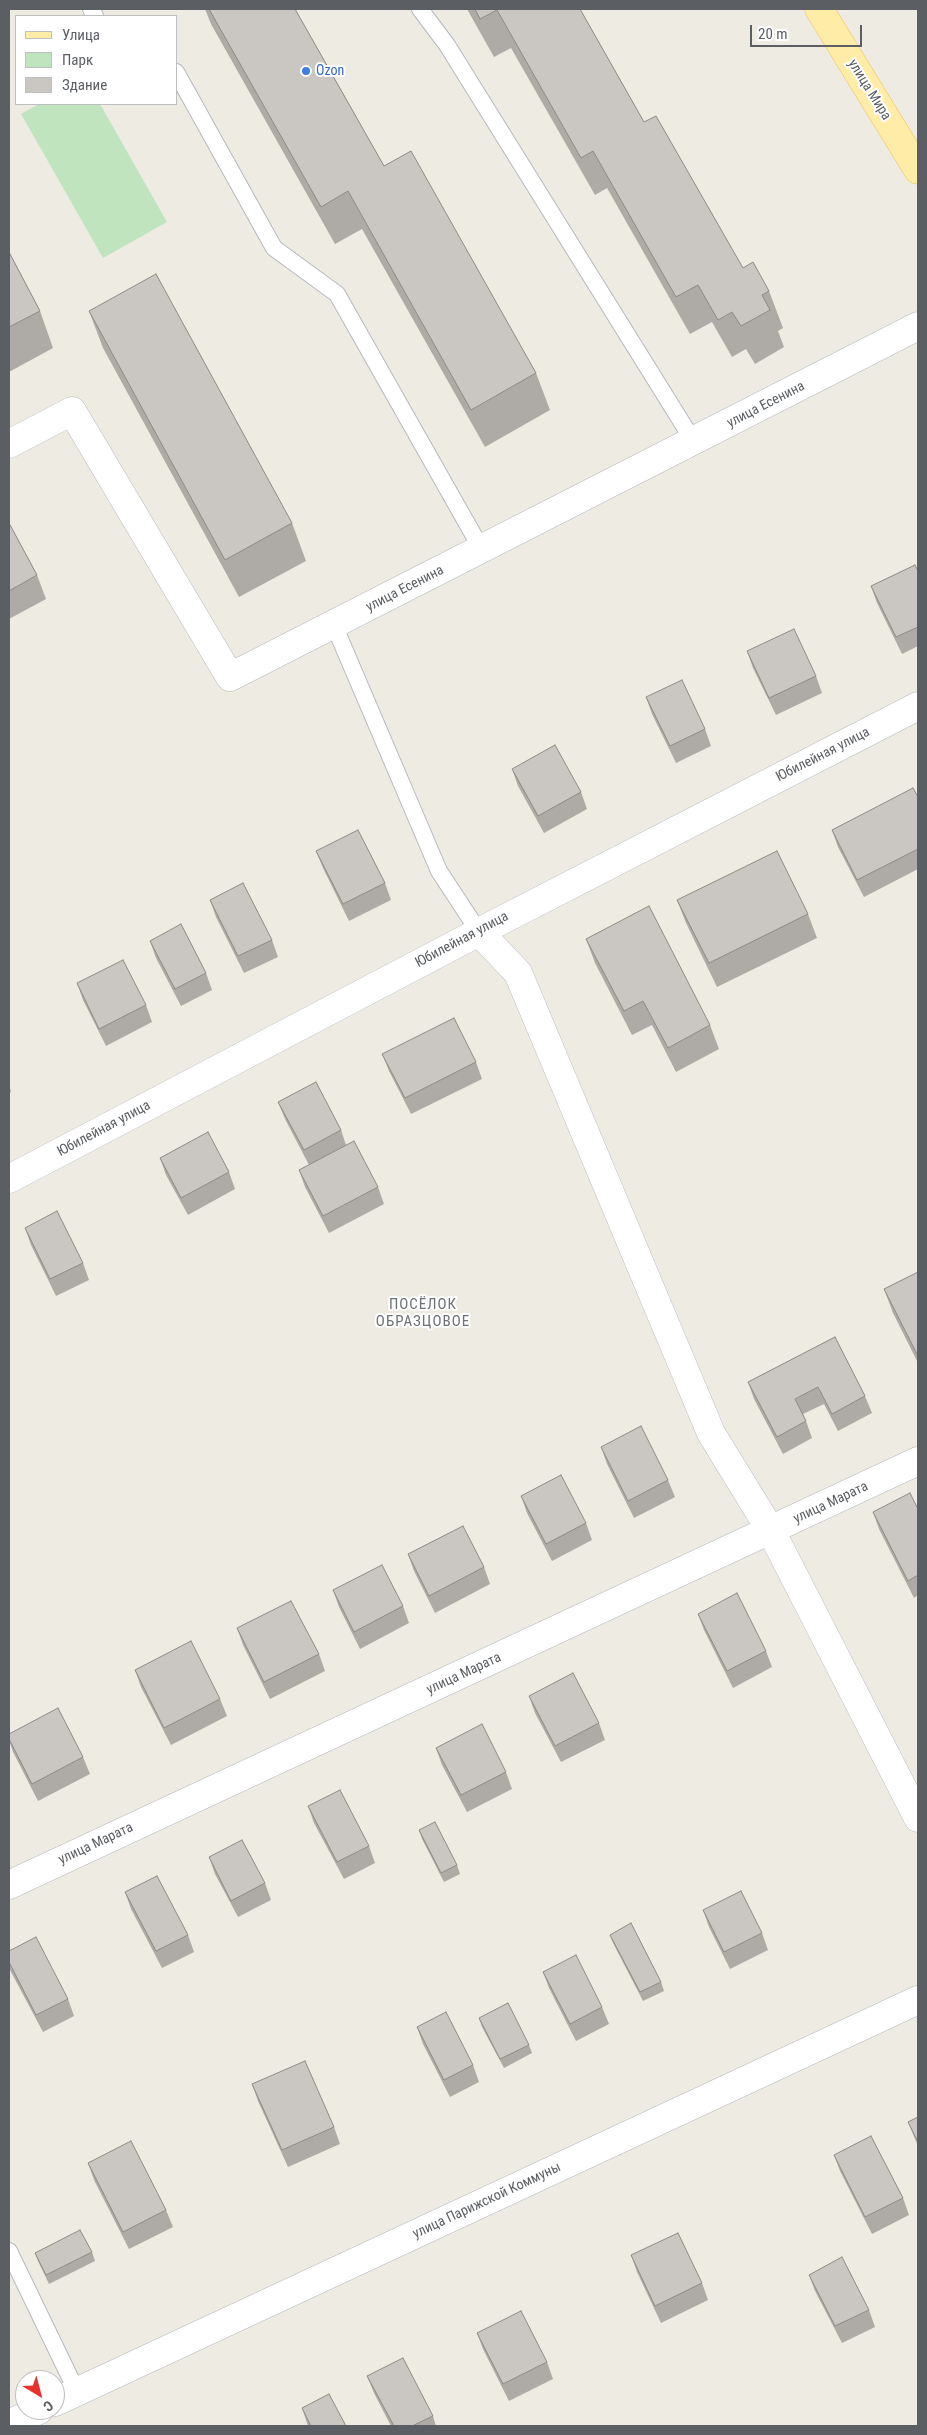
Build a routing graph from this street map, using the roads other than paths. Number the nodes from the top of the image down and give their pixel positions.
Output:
1 (420, 9) edge
2 (819, 9) edge
3 (178, 76) edge
4 (918, 170) edge
5 (918, 326) edge
6 (694, 442) junction
7 (9, 444) edge
8 (482, 550) junction
9 (334, 625) junction
10 (918, 706) edge
11 (478, 932) junction
12 (9, 1179) edge
13 (918, 1461) edge
14 (771, 1531) junction
15 (918, 1818) edge
16 (9, 1885) edge
17 (918, 2000) edge
18 (9, 2251) edge
19 (66, 2397) edge

1 - 6 lane
2 - 4 main road, улица Мира
3 - 8 lane
5 - 6 street, улица Есенина
6 - 8 street, улица Есенина
7 - 9 street, улица Есенина
8 - 9 street, улица Есенина
9 - 11 lane
10 - 11 street, Юбилейная улица
11 - 12 street, Юбилейная улица
11 - 14 street
13 - 14 street, улица Марата
14 - 15 street
14 - 16 street, улица Марата
17 - 19 street, улица Парижской Коммуны
18 - 19 lane

